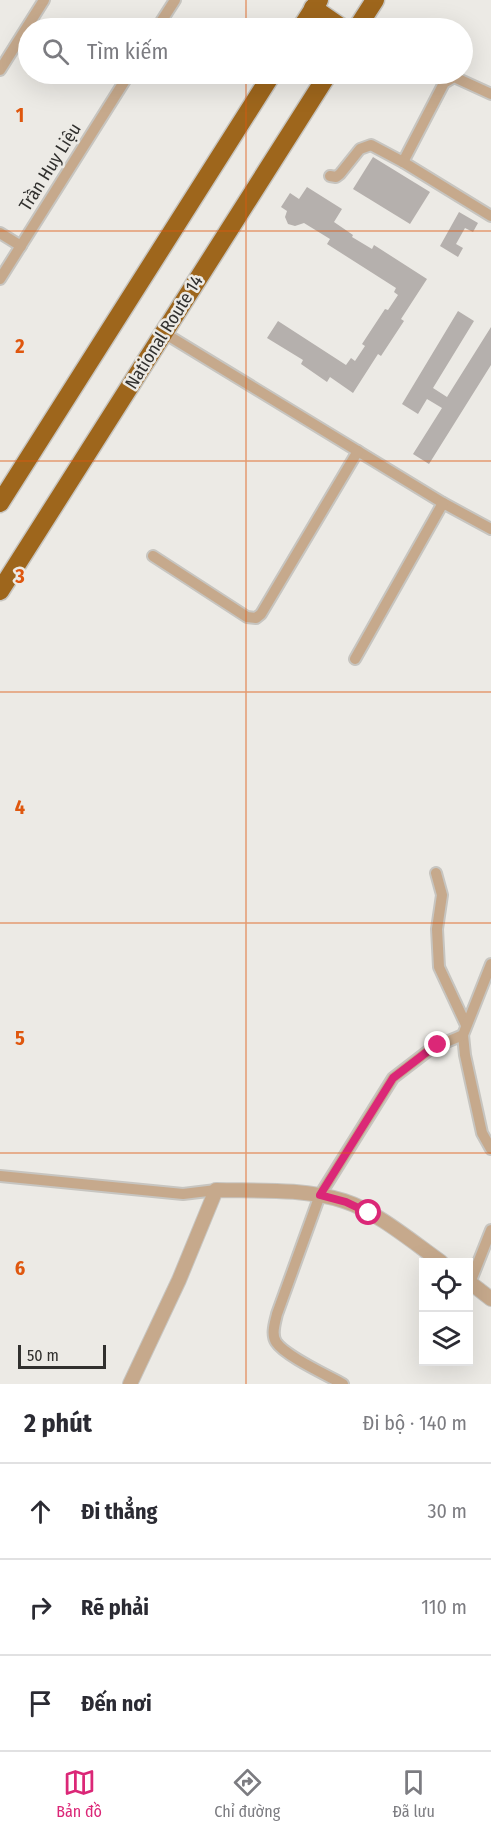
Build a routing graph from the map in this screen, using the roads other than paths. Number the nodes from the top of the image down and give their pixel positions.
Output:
1 (44, 0) edge
2 (175, 0) edge
3 (375, 0) edge
4 (316, 4) edge
5 (33, 18) edge
6 (163, 18) edge
7 (307, 18) edge
8 (331, 18) edge
9 (363, 18) edge
10 (18, 41) edge
11 (0, 70) edge
12 (123, 84) edge
13 (266, 84) edge
14 (322, 84) edge
15 (443, 84) edge
16 (469, 84) edge
17 (491, 94) edge
18 (403, 162) junction
19 (330, 176) dead end
20 (491, 216) edge
21 (0, 233) edge
22 (21, 246) junction
23 (0, 279) edge
24 (164, 333) junction
25 (358, 451) junction
26 (0, 502) edge
27 (443, 503) junction
28 (491, 530) edge
29 (153, 556) dead end
30 (0, 591) edge
31 (356, 659) dead end
32 (436, 873) dead end
33 (491, 964) edge
34 (465, 1030) junction
35 (491, 1149) edge
36 (0, 1176) edge
37 (216, 1190) junction
38 (320, 1195) junction
39 (491, 1230) edge
40 (434, 1258) edge
41 (473, 1273) edge
42 (473, 1285) edge
43 (491, 1299) edge
44 (130, 1384) edge
45 (343, 1384) edge

1 - 5 street
2 - 6 street
3 - 9 highway
4 - 7 highway
4 - 8 highway
10 - 11 street
12 - 22 street, Trần Huy Liệu
13 - 26 highway
14 - 24 highway, National Route 14
15 - 18 street
16 - 17 street
18 - 19 street
18 - 20 street
21 - 22 street
22 - 23 street, Trần Huy Liệu
24 - 25 street
24 - 30 highway, National Route 14
25 - 27 street
25 - 29 street
27 - 28 street
27 - 31 street
32 - 34 street
33 - 34 street
34 - 35 street
34 - 38 street
36 - 37 street
37 - 38 street
37 - 44 street
38 - 40 street
38 - 45 street
39 - 41 street
42 - 43 street

